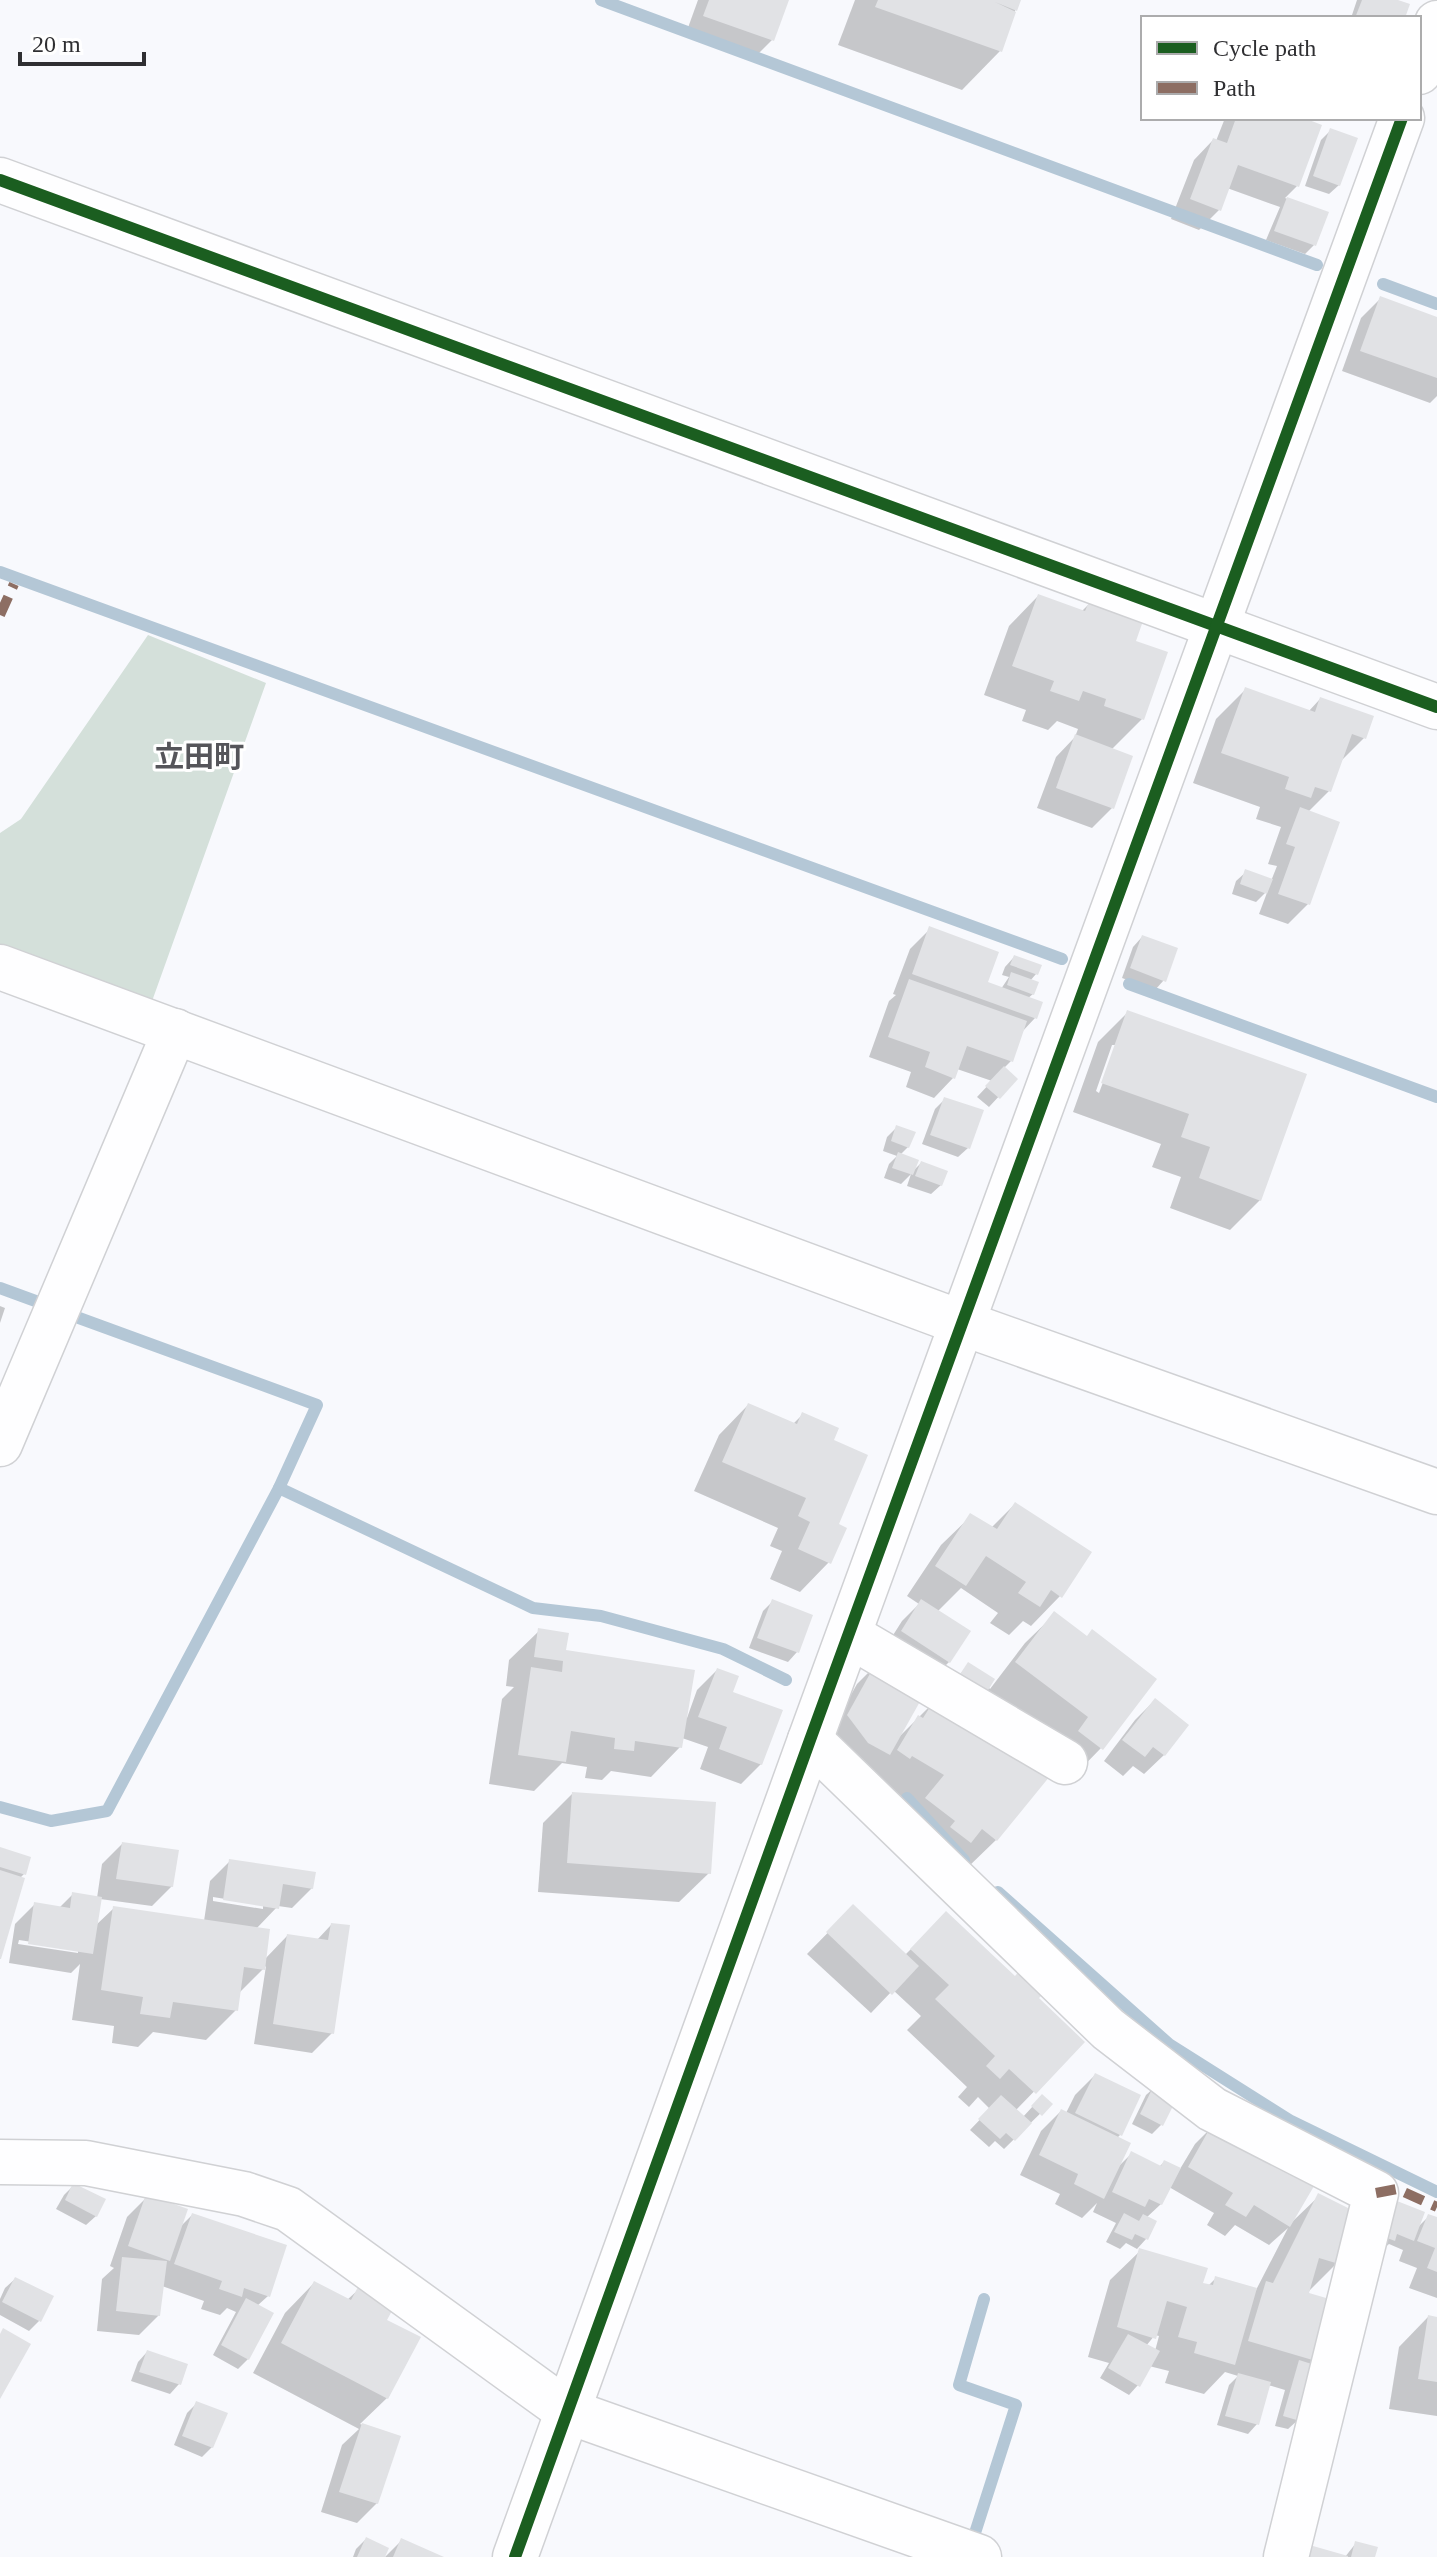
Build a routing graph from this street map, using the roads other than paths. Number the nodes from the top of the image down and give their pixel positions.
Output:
1 (1437, 23) edge
2 (1421, 67) edge
3 (1401, 120) edge
4 (0, 180) edge
5 (1216, 626) junction
6 (1437, 707) edge
7 (0, 967) edge
8 (175, 1031) junction
9 (962, 1323) junction
10 (0, 1444) edge
11 (1437, 1492) edge
12 (849, 1635) junction
13 (810, 1740) junction
14 (1065, 1762) dead end
15 (0, 2162) edge
16 (567, 2411) junction
17 (515, 2557) edge
18 (979, 2557) edge
19 (1286, 2557) edge

1 - 2 street
3 - 5 street
4 - 5 street
5 - 6 street
5 - 9 street
7 - 8 street
8 - 9 street
8 - 10 street
9 - 11 street
9 - 12 street
12 - 13 street
12 - 14 street
13 - 16 street
13 - 19 street
15 - 16 street
16 - 17 street
16 - 18 street

